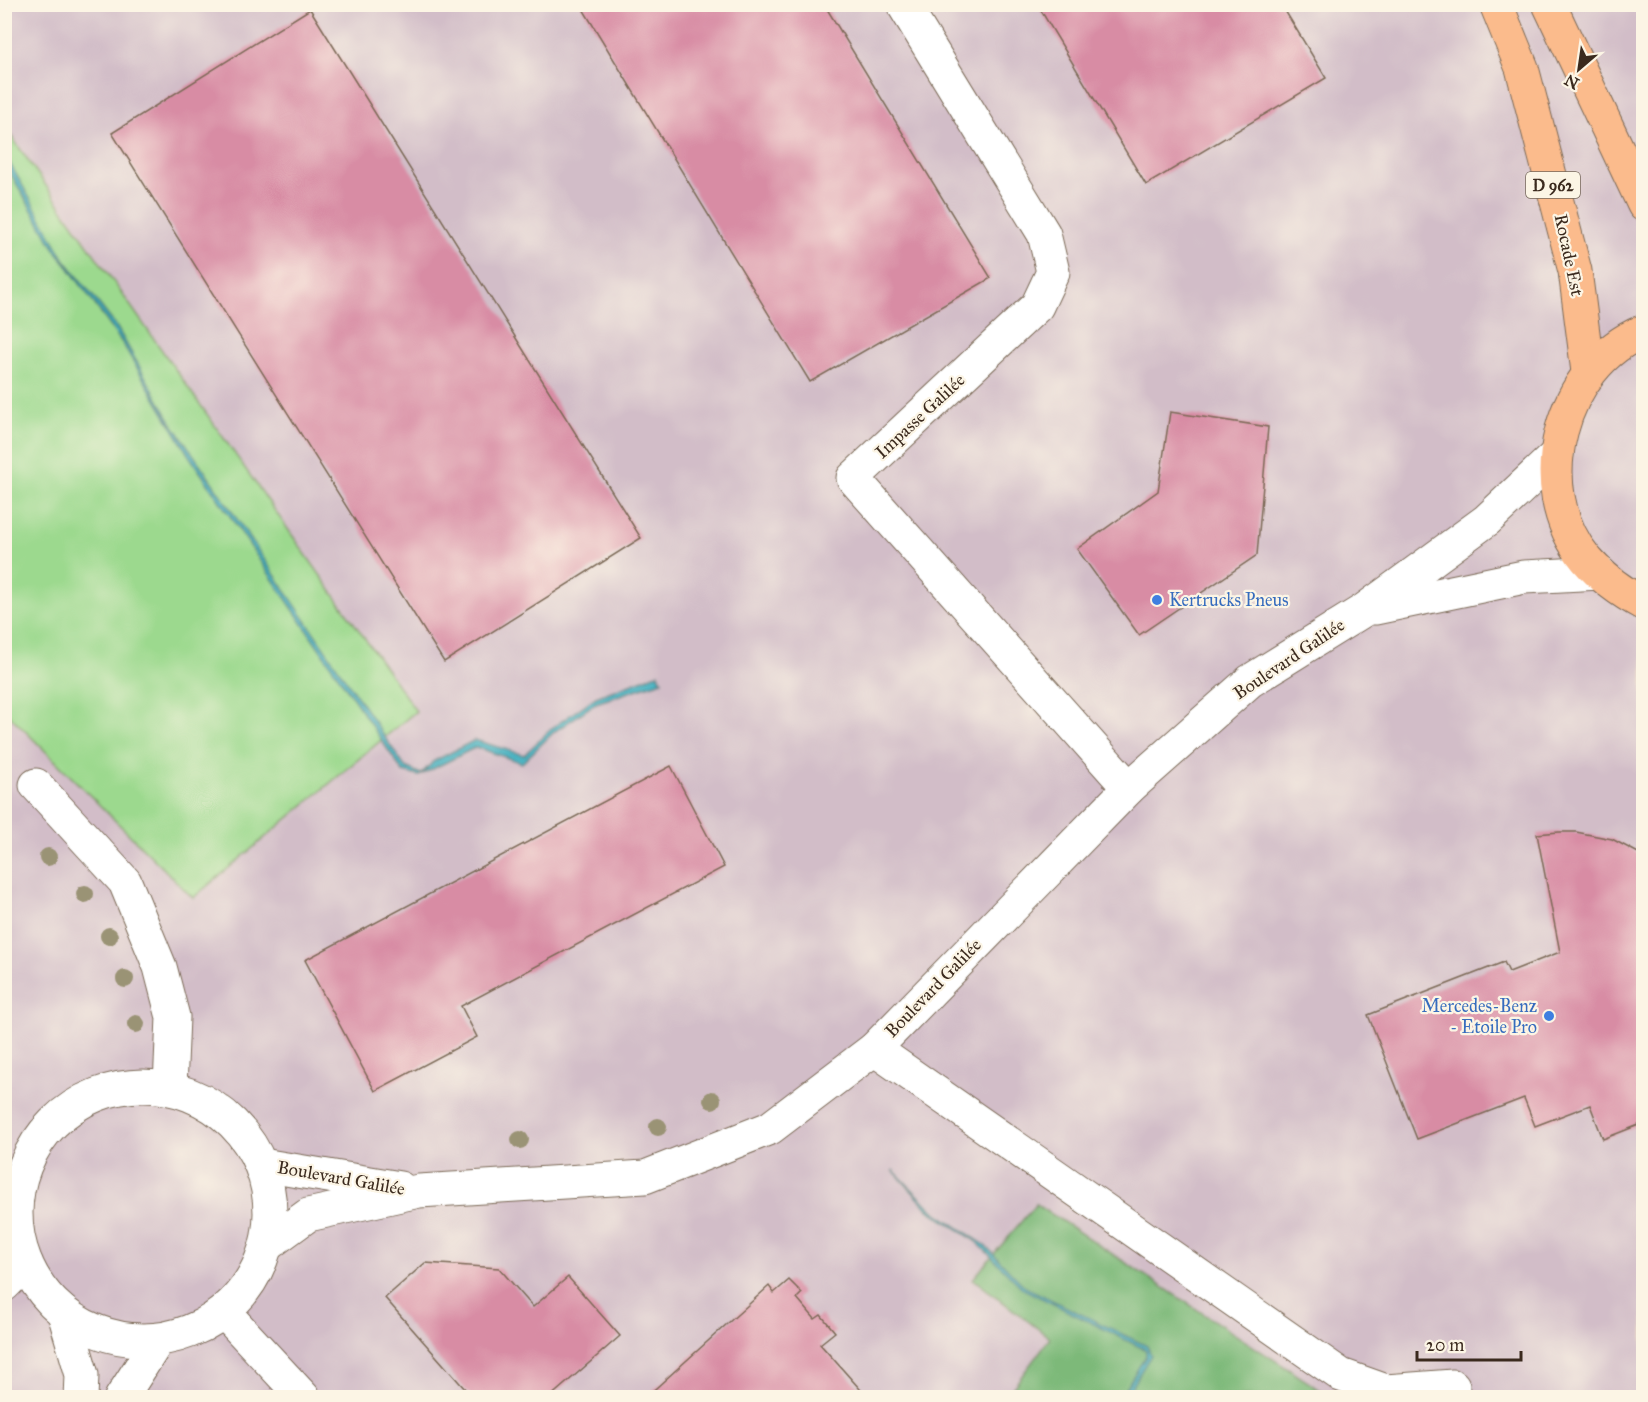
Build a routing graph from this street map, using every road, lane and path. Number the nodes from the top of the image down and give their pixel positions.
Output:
1 (903, 4) edge
2 (1496, 4) edge
3 (1549, 4) edge
4 (1644, 205) edge
5 (1644, 331) edge
6 (1588, 372) junction
7 (1557, 454) junction
8 (1600, 573) junction
9 (1644, 604) edge
10 (1364, 610) junction
11 (36, 785) dead end
12 (1129, 788) junction
13 (874, 1049) junction
14 (170, 1087) junction
15 (262, 1165) junction
16 (419, 1191) junction
17 (267, 1245) junction
18 (15, 1274) edge
19 (224, 1312) junction
20 (64, 1313) junction
21 (158, 1340) junction
22 (1453, 1386) dead end
23 (81, 1398) edge
24 (121, 1398) edge
25 (304, 1398) edge

1 - 12 street, Impasse Galilée
2 - 6 main road, Rocade Est / D 962
3 - 4 main road
5 - 6 main road
6 - 7 main road
7 - 8 main road
7 - 10 street, Boulevard Galilée
8 - 9 main road
8 - 10 street, Boulevard Galilée
10 - 12 street, Boulevard Galilée
11 - 14 street
12 - 13 street, Boulevard Galilée
13 - 16 street, Boulevard Galilée
13 - 22 street
14 - 15 street
14 - 18 street
15 - 16 street, Boulevard Galilée
15 - 17 street
16 - 17 street, Boulevard Galilée
17 - 19 street
18 - 20 street
19 - 21 street
19 - 25 street
20 - 21 street
20 - 23 street
21 - 24 street

